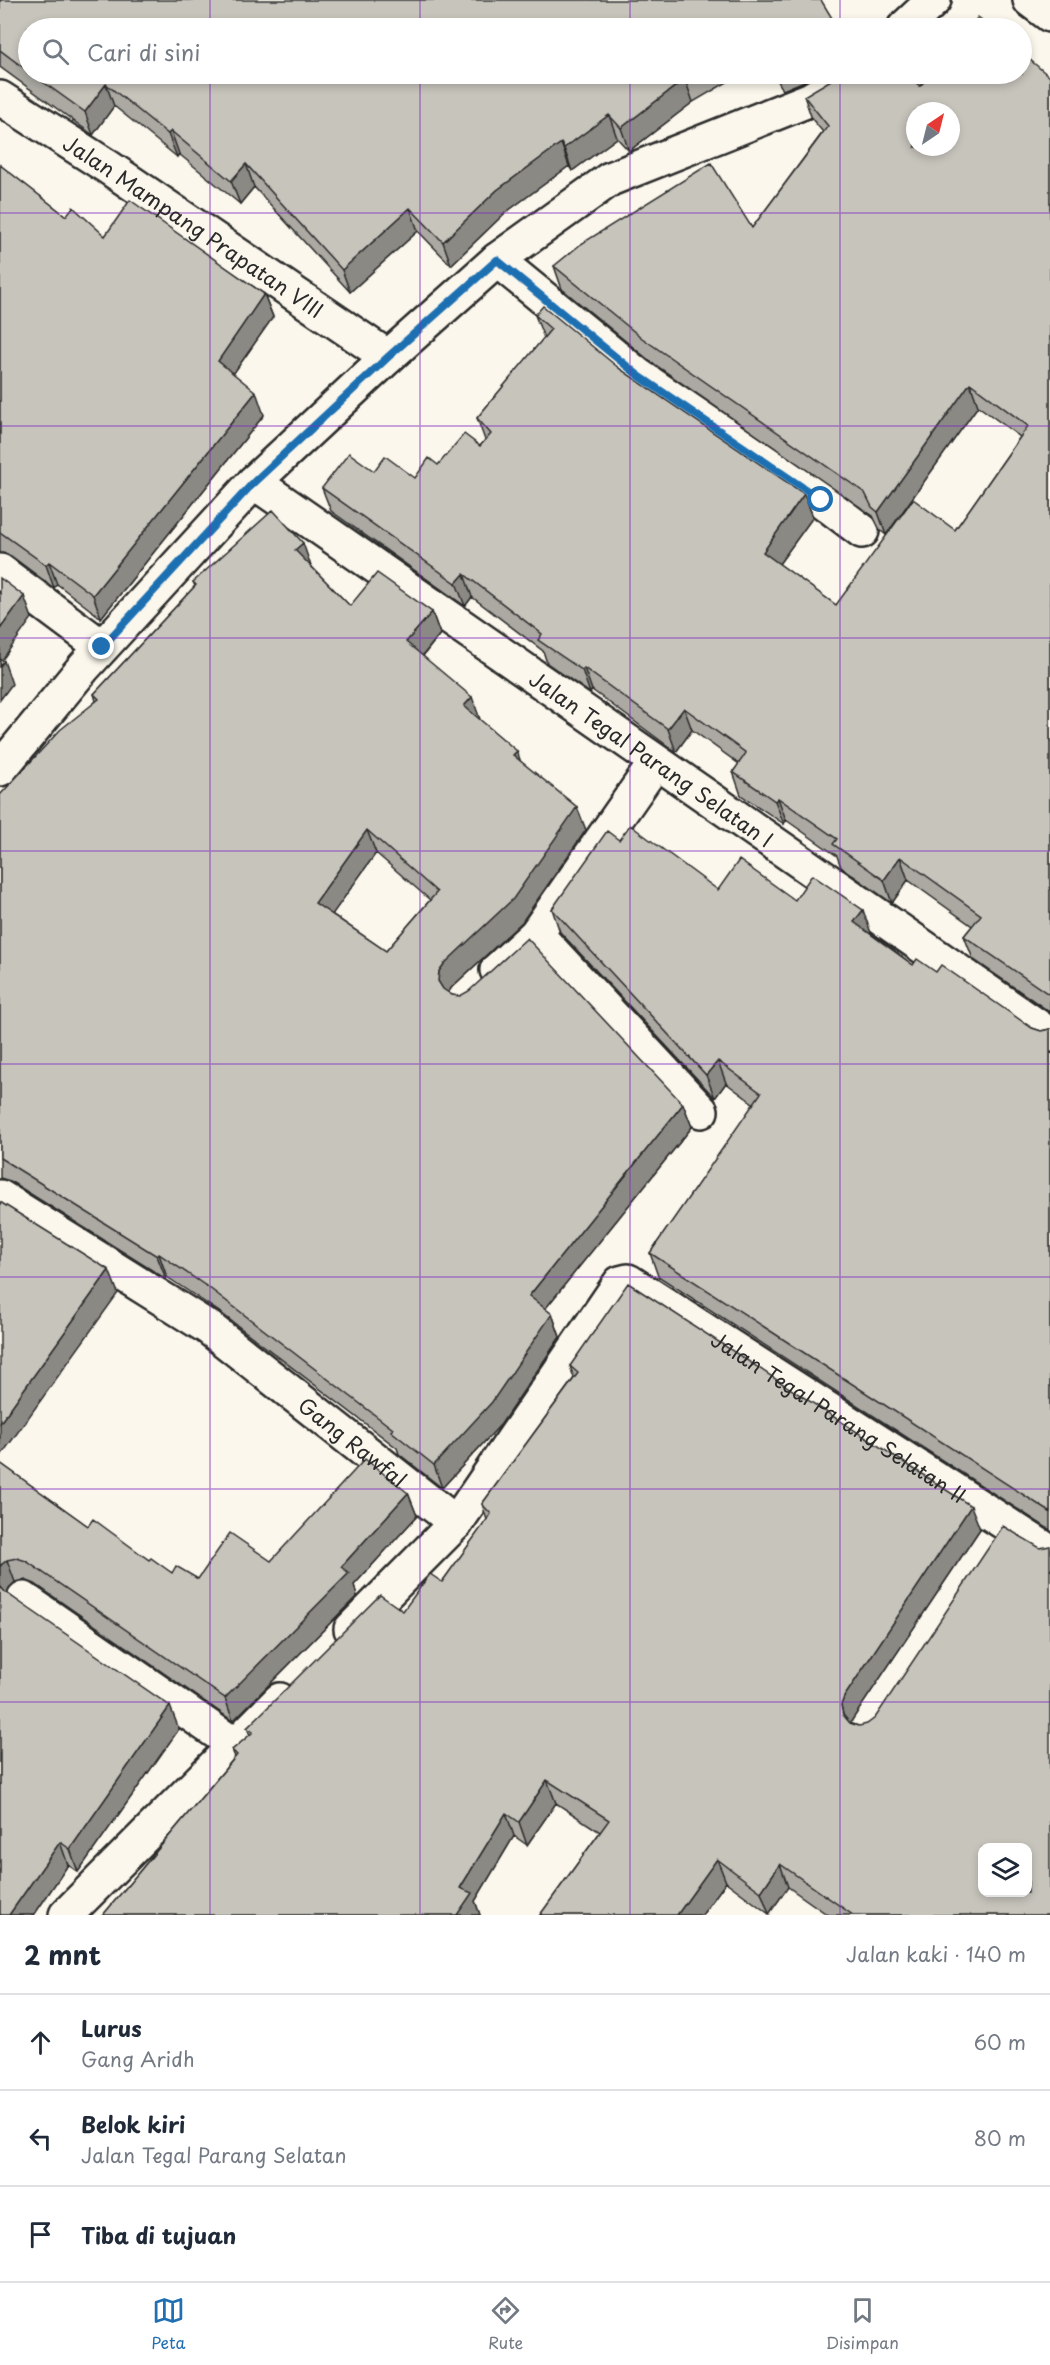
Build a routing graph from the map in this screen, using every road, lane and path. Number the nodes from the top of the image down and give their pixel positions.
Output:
1 (934, 0) edge
2 (1030, 0) edge
3 (1050, 15) edge
4 (915, 18) edge
5 (835, 84) edge
6 (0, 98) edge
7 (497, 260) junction
8 (388, 357) junction
9 (254, 482) junction
10 (861, 531) dead end
11 (0, 571) edge
12 (102, 647) junction
13 (656, 762) junction
14 (0, 769) edge
15 (536, 934) junction
16 (473, 992) edge
17 (1050, 1035) edge
18 (701, 1111) dead end
19 (0, 1197) edge
20 (456, 1523) junction
21 (1006, 1523) junction
22 (1050, 1552) edge
23 (986, 1553) edge
24 (24, 1599) dead end
25 (333, 1646) edge
26 (301, 1679) edge
27 (235, 1745) junction
28 (66, 1915) edge

1 - 4 street
2 - 3 street
5 - 7 street
6 - 8 street, Jalan Mampang Prapatan VIII
7 - 8 street
7 - 10 street
8 - 9 street
9 - 12 street
9 - 13 street, Jalan Tegal Parang Selatan I
11 - 12 street
12 - 14 street
13 - 15 street
13 - 17 street, Jalan Tegal Parang Selatan I
15 - 16 street
15 - 18 street
19 - 20 street, Gang Rawfal
20 - 21 street, Jalan Tegal Parang Selatan II
20 - 25 street
21 - 22 street, Jalan Tegal Parang Selatan II
21 - 23 street
24 - 27 street
26 - 27 street
27 - 28 street

